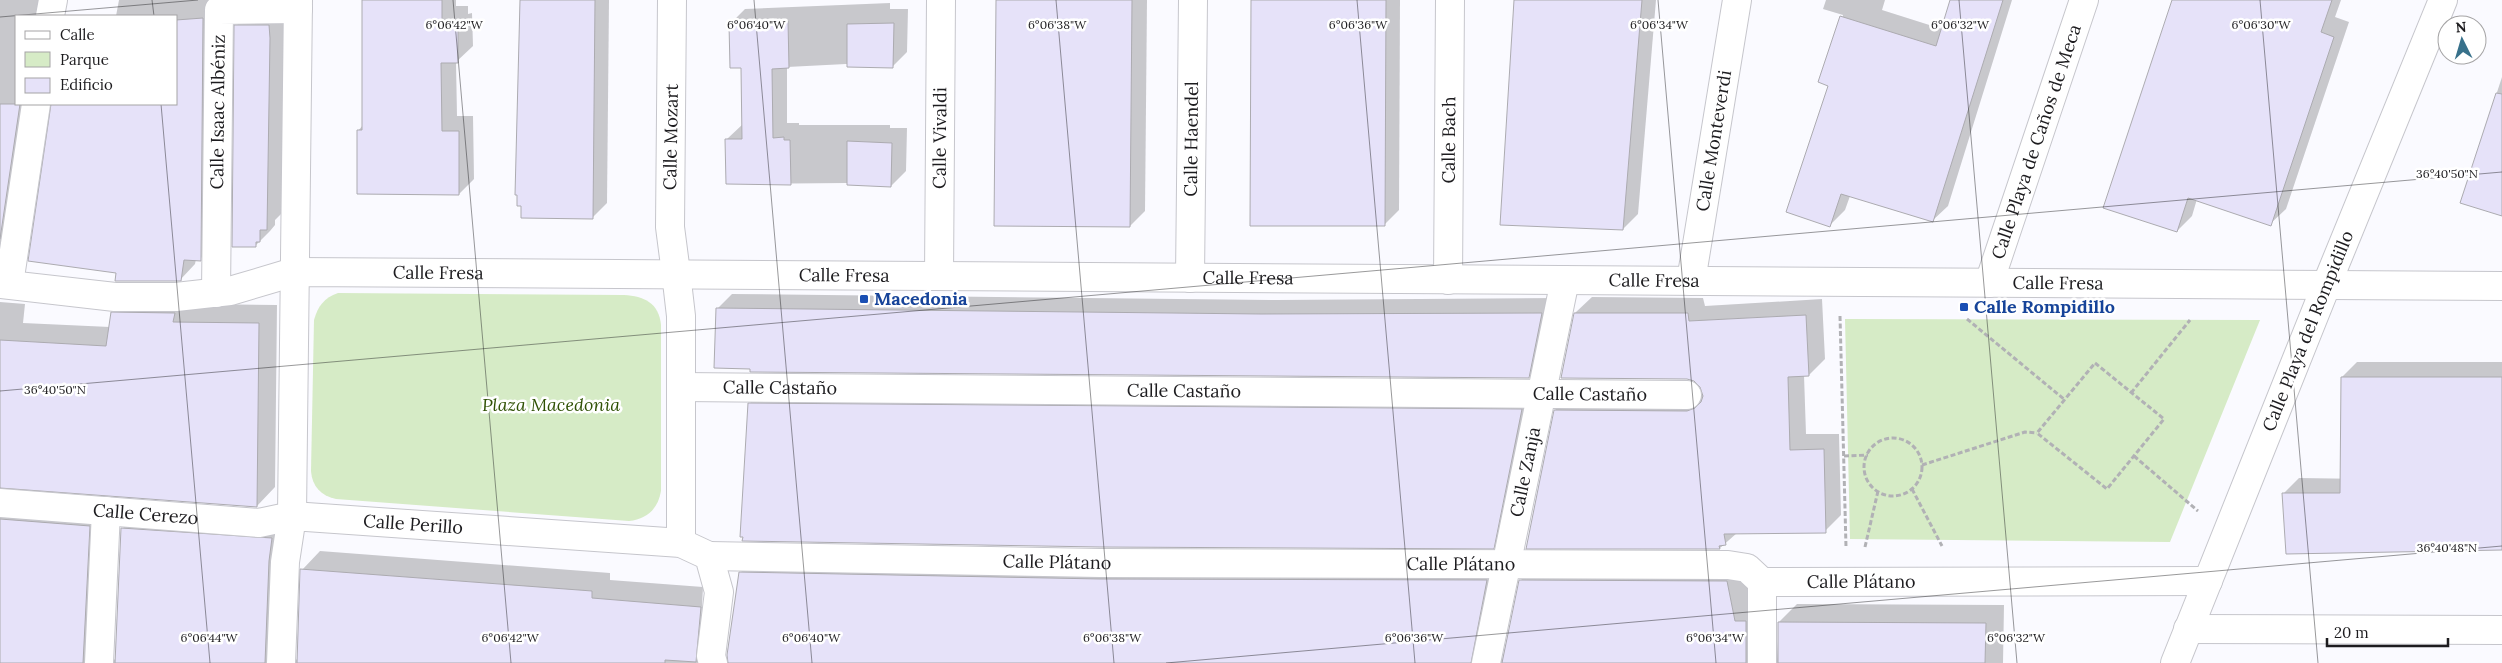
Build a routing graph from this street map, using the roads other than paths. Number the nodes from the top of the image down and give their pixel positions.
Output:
1 (52, 0) edge
2 (672, 0) edge
3 (941, 0) edge
4 (1193, 0) edge
5 (1450, 0) edge
6 (1737, 0) edge
7 (2084, 0) edge
8 (2443, 0) edge
9 (298, 5) edge
10 (50, 15) edge
11 (36, 105) edge
12 (294, 272) junction
13 (676, 273) junction
14 (938, 276) junction
15 (1190, 278) junction
16 (1448, 280) junction
17 (1565, 280) junction
18 (1691, 281) junction
19 (4, 284) edge
20 (1989, 284) junction
21 (2326, 286) junction
22 (2502, 286) edge
23 (216, 292) junction
24 (682, 387) junction
25 (1543, 393) junction
26 (1687, 395) dead end
27 (0, 503) edge
28 (106, 512) junction
29 (292, 516) junction
30 (681, 543) junction
31 (709, 556) junction
32 (1507, 562) junction
33 (2208, 581) junction
34 (1762, 582) junction
35 (2188, 629) junction
36 (2502, 630) edge
37 (99, 663) edge
38 (281, 663) edge
39 (713, 663) edge
40 (1486, 663) edge
41 (1762, 663) edge
42 (2175, 663) edge

1 - 10 street
2 - 13 street, Calle Mozart
3 - 14 street, Calle Vivaldi
4 - 15 street, Calle Haendel
5 - 16 street, Calle Bach
6 - 18 street, Calle Monteverdi
7 - 20 street, Calle Playa de Caños de Meca
8 - 21 street, Calle Playa del Rompidillo
9 - 12 street, Calle Isaac Albéniz
9 - 23 street, Calle Isaac Albéniz
11 - 19 street
12 - 13 street, Calle Fresa
12 - 23 street, Calle Fresa
12 - 29 street
13 - 14 street, Calle Fresa
13 - 24 street
14 - 15 street, Calle Fresa
15 - 16 street, Calle Fresa
16 - 17 street, Calle Fresa
17 - 18 street, Calle Fresa
17 - 25 street, Calle Zanja
18 - 20 street, Calle Fresa
19 - 23 street, Calle Fresa
20 - 21 street, Calle Fresa
21 - 22 street, Calle Fresa
21 - 33 street, Calle Playa del Rompidillo
24 - 25 street, Calle Castaño
24 - 30 street
25 - 26 street, Calle Castaño
25 - 32 street, Calle Zanja
27 - 28 street, Calle Cerezo
28 - 29 street, Calle Cerezo
28 - 37 street
29 - 30 street, Calle Perillo
29 - 38 street
30 - 31 street
31 - 32 street, Calle Plátano
31 - 39 street
32 - 34 street, Calle Plátano
32 - 40 street, Calle Zanja
33 - 34 street, Calle Plátano
33 - 35 street, Calle Playa del Rompidillo
34 - 41 street
35 - 36 street
35 - 42 street, Calle Playa del Rompidillo

